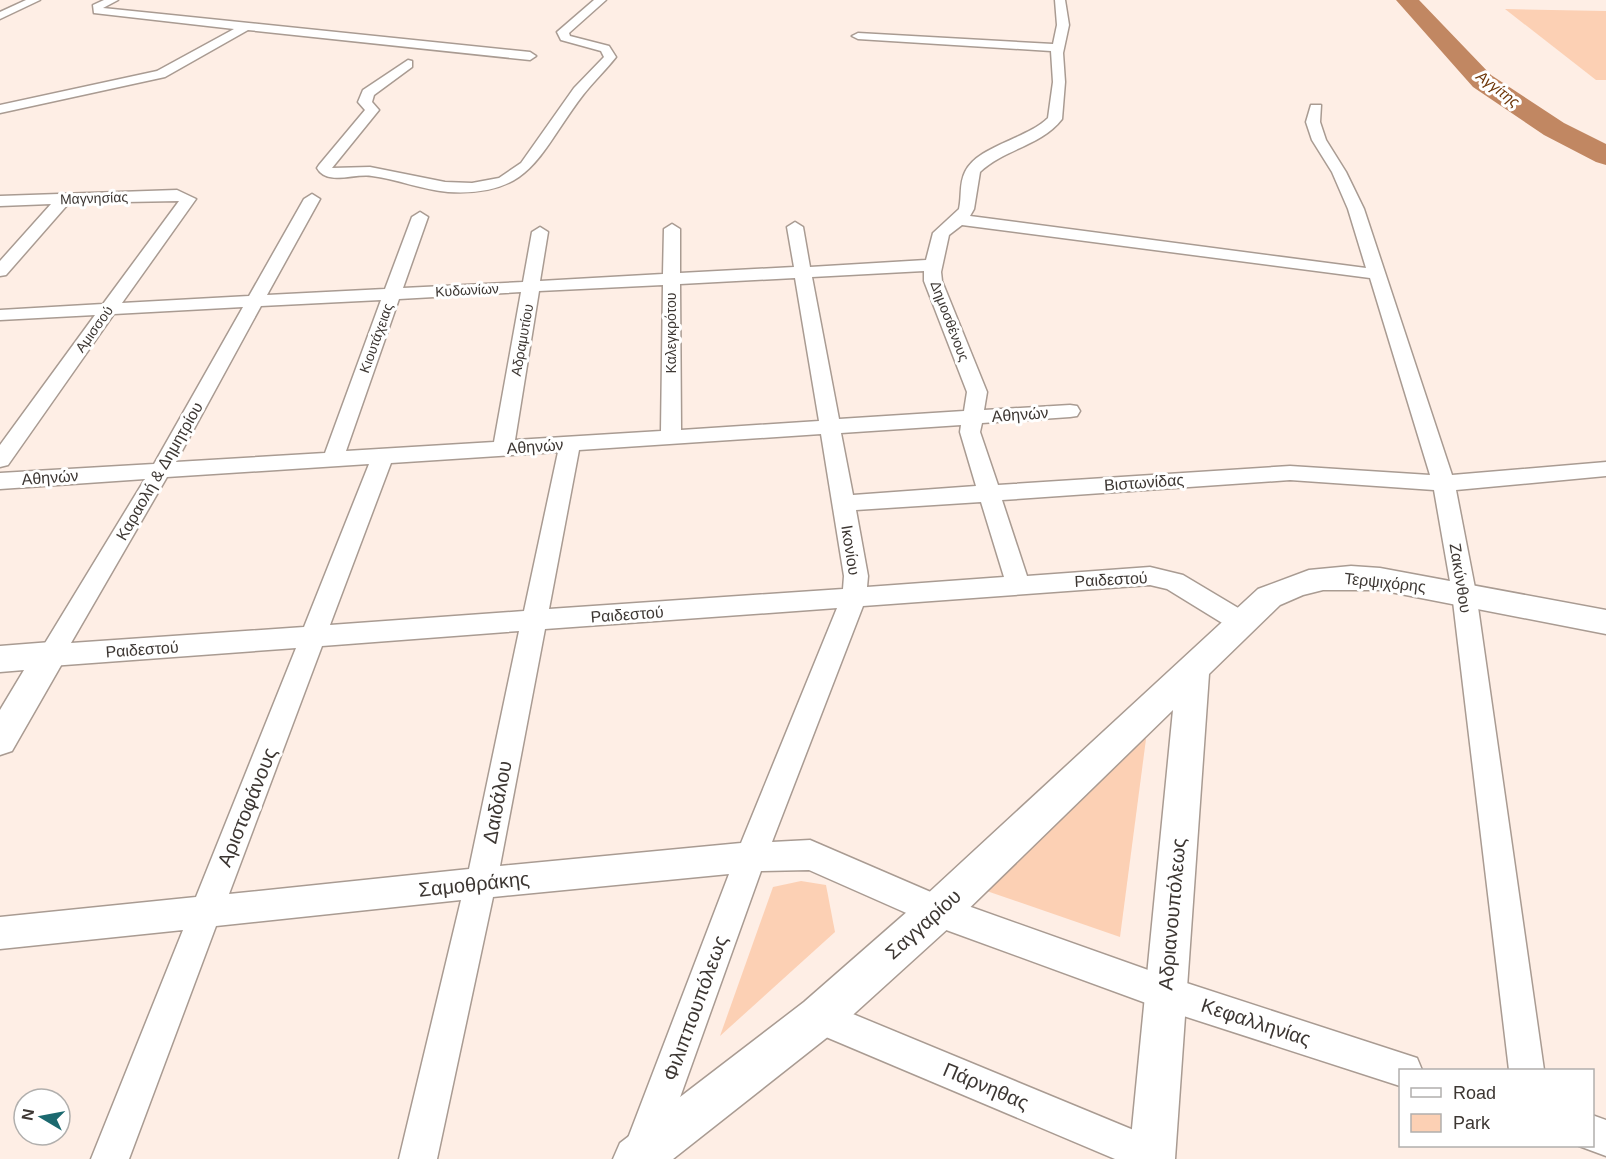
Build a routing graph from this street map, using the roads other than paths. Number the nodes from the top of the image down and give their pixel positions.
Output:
1 (35, 0) edge
2 (113, 0) edge
3 (601, 0) edge
4 (1060, 0) edge
5 (0, 16) edge
6 (244, 28) junction
7 (858, 36) dead end
8 (1058, 48) junction
9 (530, 56) dead end
10 (408, 64) dead end
11 (1316, 108) dead end
12 (0, 109) edge
13 (188, 197) joint
14 (64, 199) junction
15 (312, 200) dead end
16 (0, 201) edge
17 (420, 217) dead end
18 (961, 220) junction
19 (795, 227) dead end
20 (672, 229) dead end
21 (540, 232) dead end
22 (934, 265) junction
23 (0, 271) edge
24 (803, 271) junction
25 (1375, 274) junction
26 (672, 278) junction
27 (531, 286) junction
28 (392, 294) junction
29 (257, 301) junction
30 (108, 309) junction
31 (0, 315) edge
32 (1070, 411) dead end
33 (972, 417) junction
34 (831, 426) junction
35 (671, 437) junction
36 (570, 444) junction
37 (503, 448) junction
38 (383, 456) junction
39 (333, 459) junction
40 (0, 460) edge
41 (1606, 469) edge
42 (161, 470) junction
43 (0, 481) edge
44 (1444, 483) junction
45 (991, 493) junction
46 (844, 503) junction
47 (1018, 585) junction
48 (1464, 593) junction
49 (854, 597) junction
50 (532, 621) junction
51 (1241, 622) junction
52 (1606, 622) edge
53 (314, 636) junction
54 (51, 655) junction
55 (0, 659) edge
56 (1193, 670) junction
57 (0, 740) edge
58 (751, 857) junction
59 (481, 883) junction
60 (938, 910) junction
61 (205, 912) junction
62 (0, 933) edge
63 (1165, 993) junction
64 (819, 1017) junction
65 (1399, 1069) edge
66 (1527, 1069) edge
67 (639, 1157) edge
68 (1152, 1157) edge
69 (110, 1159) edge
70 (418, 1159) edge

1 - 5 street
2 - 6 street
3 - 10 street
4 - 8 street
6 - 9 street
6 - 12 street
7 - 8 street
8 - 18 street
11 - 25 street, Ζακύνθου
13 - 14 street, Μαγνησίας
13 - 30 street, Αμισσού
14 - 16 street, Μαγνησίας
14 - 23 street
15 - 29 street, Καραολή & Δημητρίου
17 - 28 street, Κιουτάχειας
18 - 22 street, Δημοσθένους
18 - 25 street
19 - 24 street, Ικονίου
20 - 26 street, Καλεγκρότου
21 - 27 street, Αδραμυτίου
22 - 24 street, Κυδωνίων
22 - 33 street, Δημοσθένους
24 - 26 street, Κυδωνίων
24 - 34 street, Ικονίου
25 - 44 street, Ζακύνθου
26 - 27 street, Κυδωνίων
26 - 35 street, Καλεγκρότου
27 - 28 street, Κυδωνίων
27 - 37 street, Αδραμυτίου
28 - 29 street, Κυδωνίων
28 - 39 street, Κιουτάχειας
29 - 30 street, Κυδωνίων
29 - 42 street, Καραολή & Δημητρίου
30 - 31 street, Κυδωνίων
30 - 40 street, Αμισσού
32 - 33 street, Αθηνών
33 - 34 street, Αθηνών
33 - 45 street, Δημοσθένους
34 - 35 street, Αθηνών
34 - 46 street, Ικονίου
35 - 36 street, Αθηνών
36 - 37 street, Αθηνών
36 - 50 street, Δαιδάλου
37 - 38 street, Αθηνών
38 - 39 street, Αθηνών
38 - 53 street, Αριστοφάνους
39 - 42 street, Αθηνών
41 - 44 street, Βιστωνίδας
42 - 43 street, Αθηνών
42 - 54 street, Καραολή & Δημητρίου
44 - 45 street, Βιστωνίδας
44 - 48 street, Ζακύνθου
45 - 46 street, Βιστωνίδας
45 - 47 street, Δημοσθένους
46 - 49 street, Ικονίου
47 - 49 street, Ραιδεστού
47 - 51 street, Ραιδεστού
48 - 51 street, Τερψιχόρης
48 - 52 street, Τερψιχόρης
48 - 66 street, Ζακύνθου
49 - 50 street, Ραιδεστού
49 - 58 street, Ικονίου
50 - 53 street, Ραιδεστού
50 - 59 street, Δαιδάλου
51 - 56 street, Τερψιχόρης
53 - 54 street, Ραιδεστού
53 - 61 street, Αριστοφάνους
54 - 55 street, Ραιδεστού
54 - 57 street, Καραολή & Δημητρίου
56 - 60 street, Σαγγαρίου
56 - 63 street, Αδριανουπόλεως
58 - 59 street, Σαμοθράκης
58 - 60 street, Σαμοθράκης
58 - 67 street, Φιλιππουπόλεως
59 - 61 street, Σαμοθράκης
59 - 70 street, Δαιδάλου
60 - 63 street, Κεφαλληνίας
60 - 64 street, Σαγγαρίου
61 - 62 street, Σαμοθράκης
61 - 69 street, Αριστοφάνους
63 - 65 street, Κεφαλληνίας
63 - 68 street, Αδριανουπόλεως
64 - 67 street, Σαγγαρίου
64 - 68 street, Πάρνηθας

